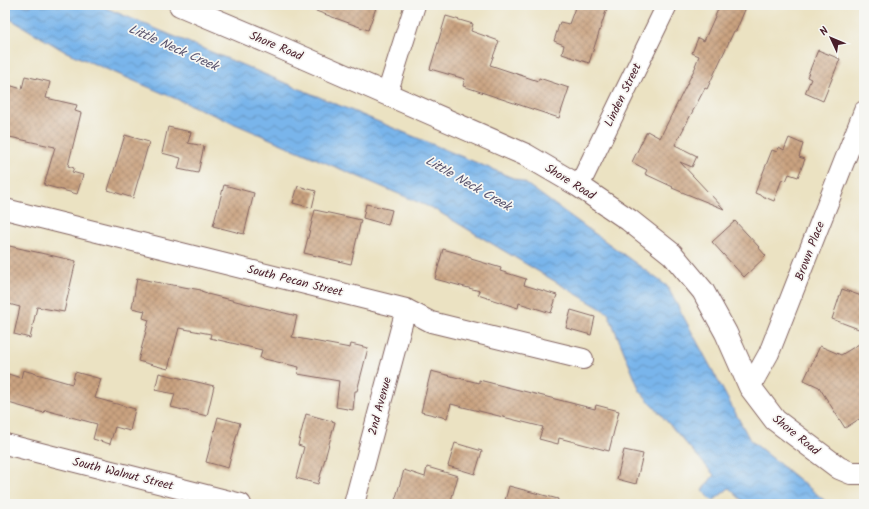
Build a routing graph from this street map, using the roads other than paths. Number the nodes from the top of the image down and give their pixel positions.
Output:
1 (180, 5) edge
2 (415, 5) edge
3 (667, 5) edge
4 (387, 94) junction
5 (864, 112) edge
6 (579, 186) junction
7 (5, 209) edge
8 (406, 309) junction
9 (583, 359) dead end
10 (750, 387) junction
11 (5, 444) edge
12 (864, 473) edge
13 (241, 504) edge
14 (354, 504) edge

1 - 4 street, Shore Road
2 - 4 street
3 - 6 street, Linden Street
4 - 6 street, Shore Road
5 - 10 street, Brown Place
6 - 10 street, Shore Road
7 - 8 street, South Pecan Street
8 - 9 street, South Pecan Street
8 - 14 street, 2nd Avenue
10 - 12 street, Shore Road
11 - 13 street, South Walnut Street

